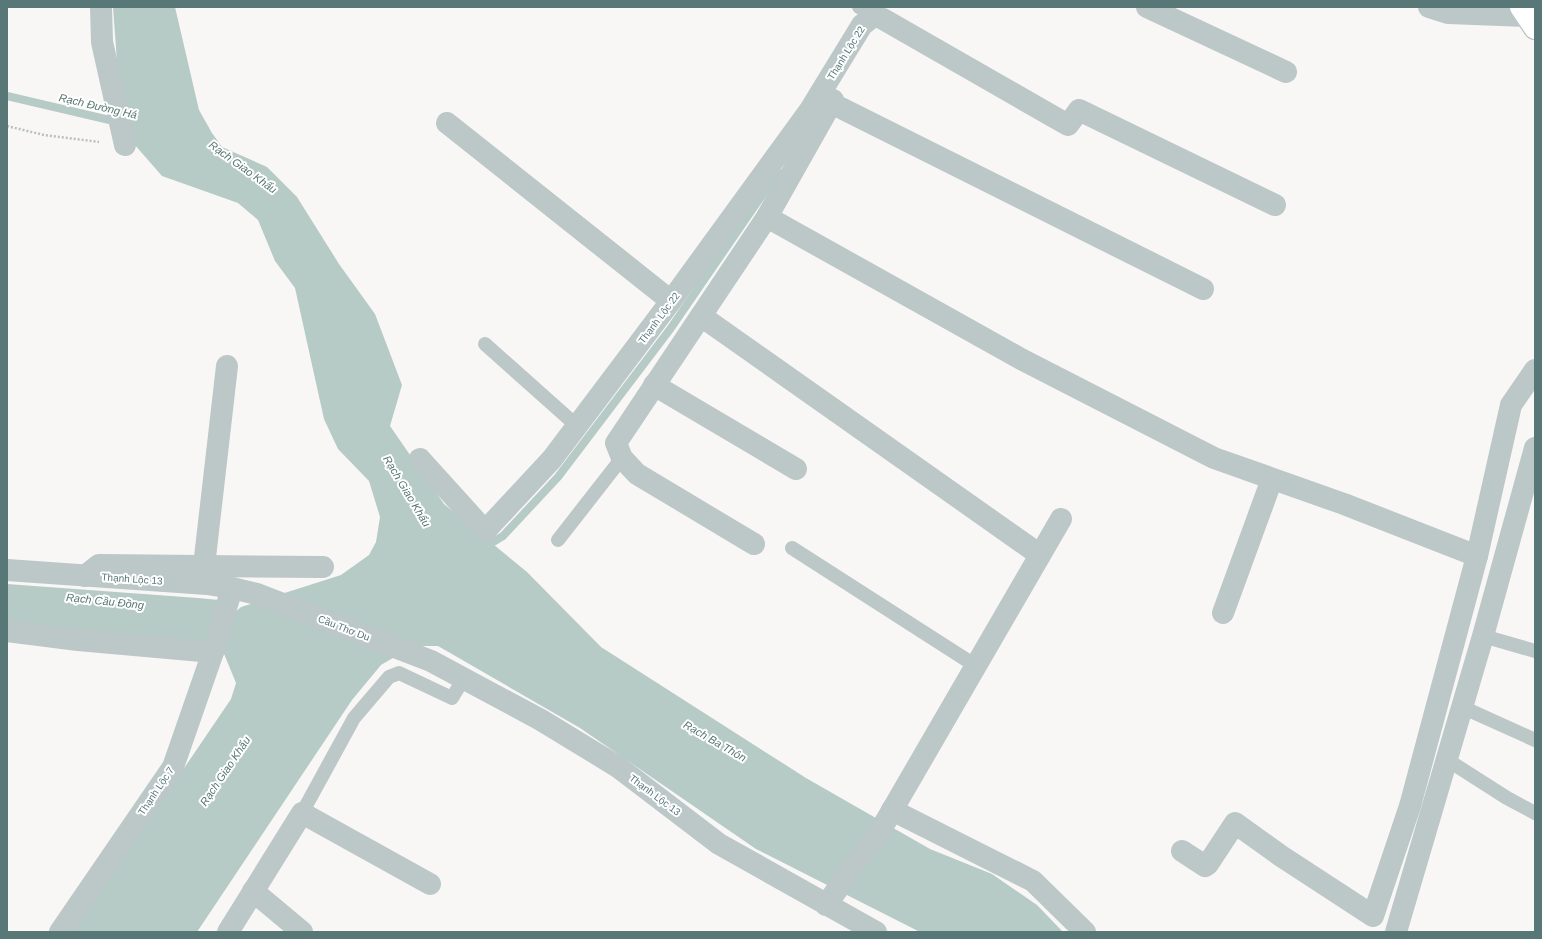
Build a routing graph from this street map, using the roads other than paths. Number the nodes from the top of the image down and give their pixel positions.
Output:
1 (101, 7) edge
2 (1147, 7) edge
3 (1429, 7) edge
4 (877, 12) edge
5 (1528, 17) edge
6 (1286, 72) dead end
7 (831, 103) junction
8 (447, 123) dead end
9 (125, 145) road end
10 (1275, 205) dead end
11 (767, 217) junction
12 (1203, 289) dead end
13 (671, 301) junction
14 (701, 316) junction
15 (485, 344) dead end
16 (227, 366) dead end
17 (1535, 372) edge
18 (654, 385) junction
19 (577, 426) junction
20 (1535, 448) edge
21 (622, 458) junction
22 (420, 459) dead end
23 (796, 469) dead end
24 (1272, 479) junction
25 (1061, 519) dead end
26 (558, 540) dead end
27 (754, 544) dead end
28 (792, 548) dead end
29 (1040, 555) junction
30 (1477, 556) junction
31 (204, 566) junction
32 (323, 567) dead end
33 (7, 570) edge
34 (85, 576) junction
35 (232, 588) junction
36 (256, 594) joint
37 (1224, 613) dead end
38 (7, 631) edge
39 (1483, 636) junction
40 (1535, 651) edge
41 (213, 652) junction
42 (431, 661) joint
43 (976, 666) junction
44 (464, 678) junction
45 (1462, 707) junction
46 (1535, 740) edge
47 (1446, 759) junction
48 (302, 813) junction
49 (1535, 813) edge
50 (888, 818) junction
51 (1182, 851) dead end
52 (430, 884) dead end
53 (253, 892) junction
54 (829, 900) junction
55 (60, 932) edge
56 (228, 932) edge
57 (302, 932) edge
58 (876, 932) edge
59 (1086, 932) edge
60 (1396, 932) edge

1 - 9 street
2 - 6 street
3 - 5 street
4 - 7 street, Thạnh Lộc 22
4 - 10 street
4 - 13 street, Thạnh Lộc 22
7 - 11 street, Thạnh Lộc 22
7 - 12 street
8 - 13 street
11 - 14 street, Thạnh Lộc 22
11 - 24 street
13 - 19 street, Thạnh Lộc 22
14 - 18 street, Thạnh Lộc 22
14 - 29 street
15 - 19 lane
16 - 31 street
17 - 30 street
18 - 21 street, Thạnh Lộc 22
18 - 23 street
19 - 22 street, Thạnh Lộc 22
20 - 39 street
21 - 26 lane
21 - 27 street
24 - 30 street
24 - 37 street
25 - 29 street
28 - 43 lane
29 - 43 street
30 - 51 street
31 - 32 street
31 - 34 street
33 - 34 street, Thạnh Lộc 13
34 - 35 street, Thạnh Lộc 13
35 - 36 street, Thạnh Lộc 13
35 - 41 street, Thạnh Lộc 7
36 - 42 street, Cầu Thơ Du
38 - 41 street
39 - 40 lane
39 - 45 street
41 - 55 street, Thạnh Lộc 7
42 - 44 street, Thạnh Lộc 13
43 - 50 street
44 - 48 lane
44 - 54 street, Thạnh Lộc 13
45 - 46 lane
45 - 47 street
47 - 49 lane
47 - 60 street
48 - 52 street
48 - 53 street
50 - 54 street
50 - 59 street
53 - 56 street
53 - 57 street
54 - 58 street, Thạnh Lộc 13

